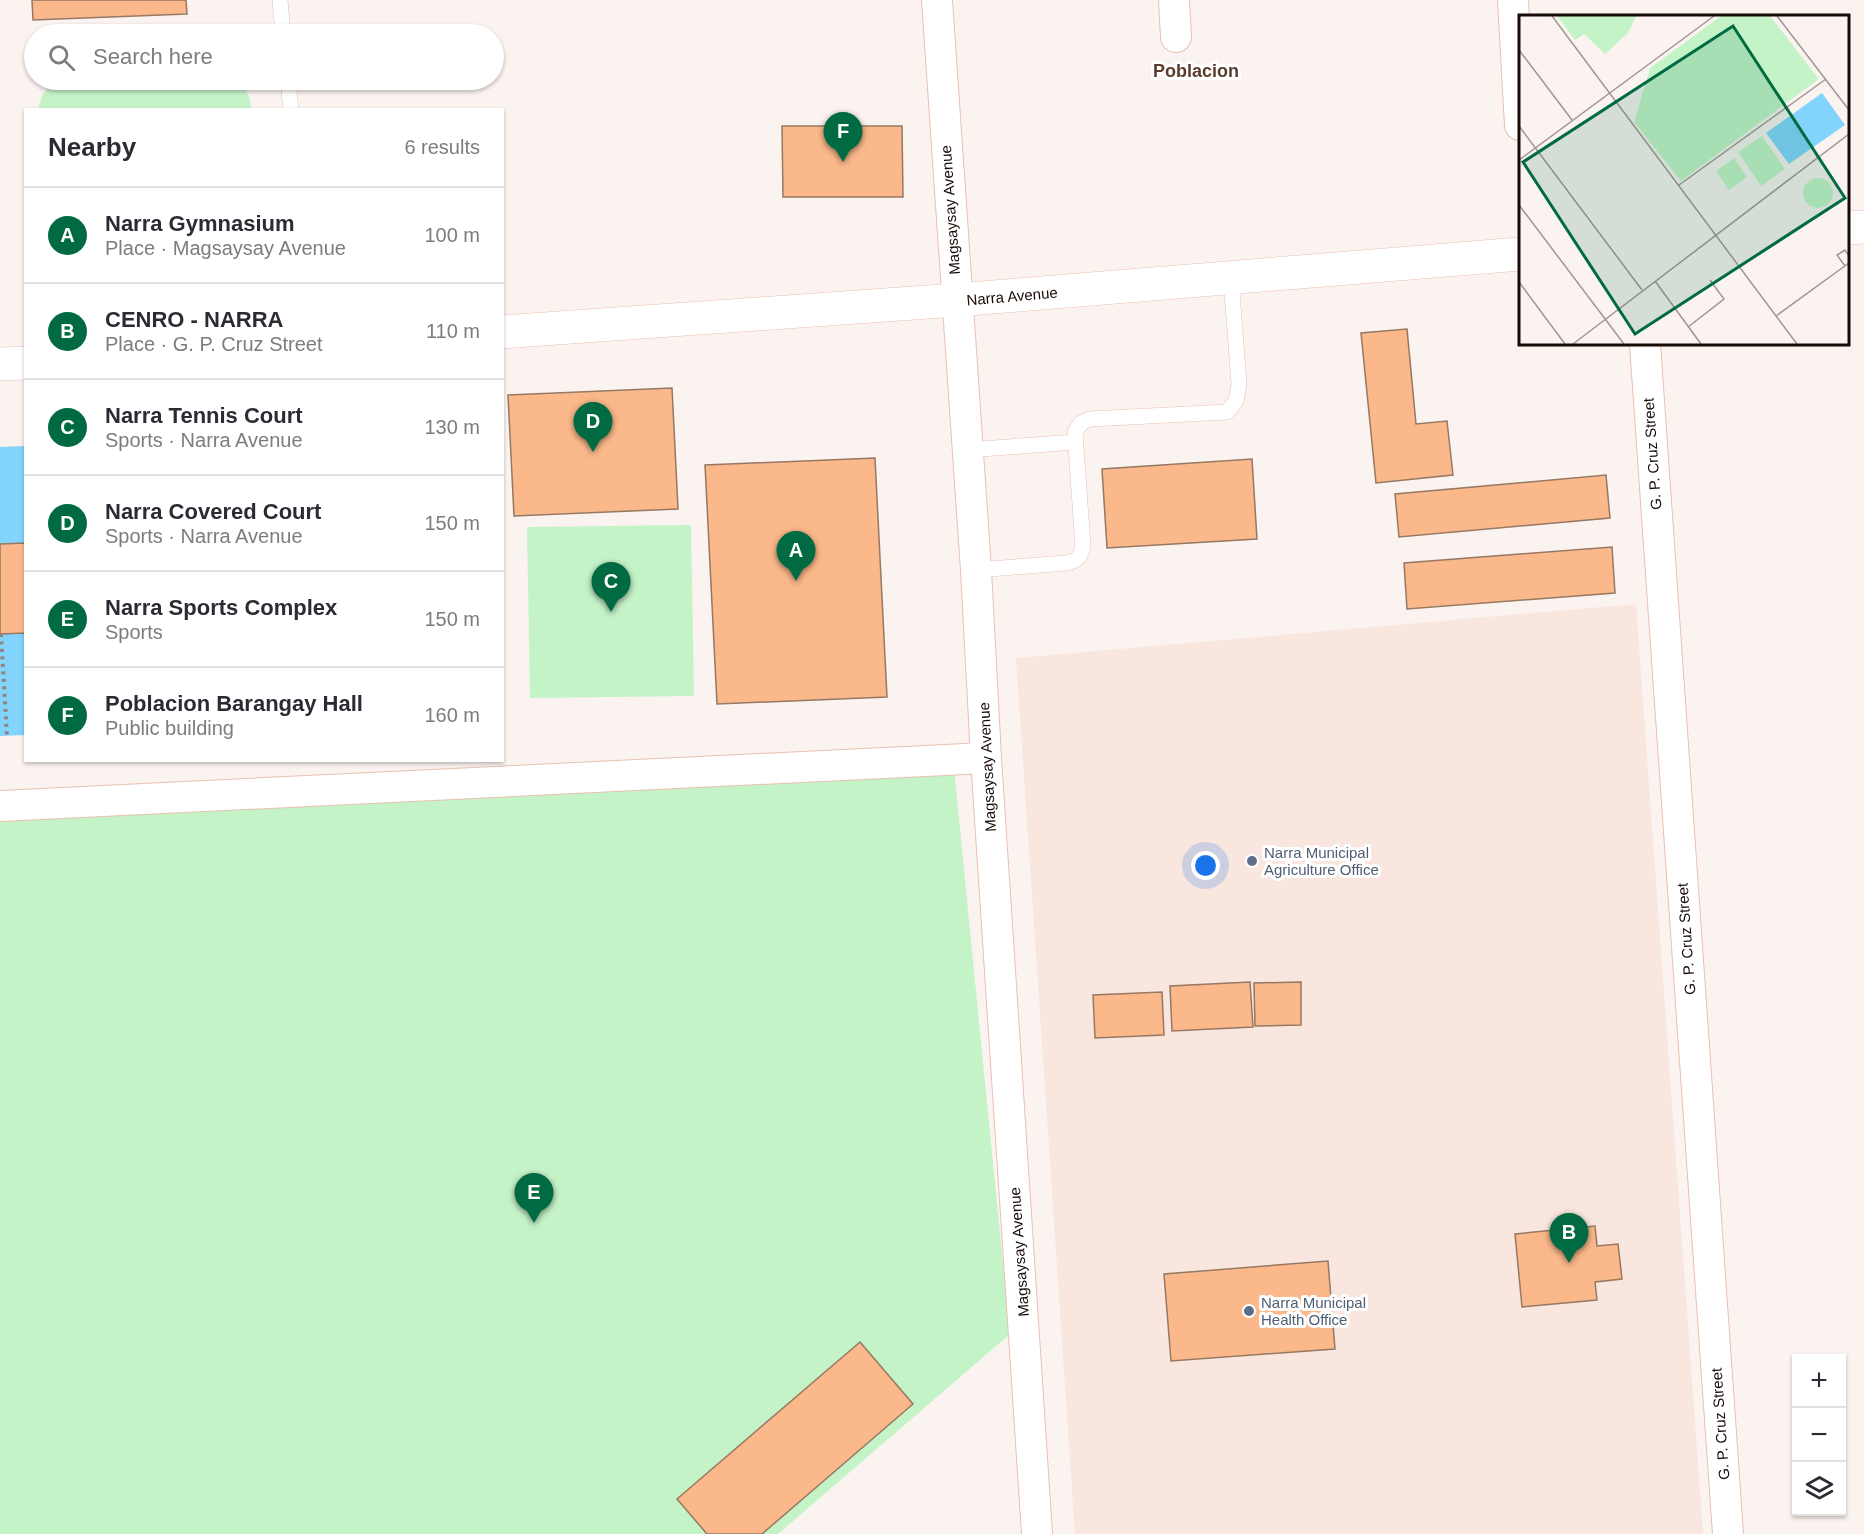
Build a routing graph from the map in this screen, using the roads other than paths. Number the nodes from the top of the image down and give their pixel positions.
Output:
1 (280, 0) edge
2 (937, 0) edge
3 (1174, 0) edge
4 (1513, 0) edge
5 (283, 24) edge
6 (1176, 37) dead end
7 (289, 90) edge
8 (1519, 94) edge
9 (291, 108) edge
10 (1864, 227) edge
11 (1849, 228) edge
12 (1519, 254) edge
13 (1231, 278) junction
14 (956, 300) junction
15 (504, 332) edge
16 (1645, 345) edge
17 (24, 363) edge
18 (0, 364) edge
19 (1075, 442) junction
20 (967, 450) junction
21 (976, 570) junction
22 (986, 758) junction
23 (0, 806) edge
24 (1037, 1534) edge
25 (1728, 1534) edge

1 - 5 lane
2 - 14 street, Magsaysay Avenue
3 - 6 street
4 - 8 street
7 - 9 lane
10 - 11 street
12 - 13 street, Narra Avenue
13 - 14 street, Narra Avenue
13 - 19 lane
14 - 15 street, Narra Avenue
14 - 20 street, Magsaysay Avenue
16 - 25 street, G. P. Cruz Street
17 - 18 street
19 - 20 lane
19 - 21 lane
20 - 21 street, Magsaysay Avenue
21 - 22 street, Magsaysay Avenue
22 - 23 street
22 - 24 street, Magsaysay Avenue

